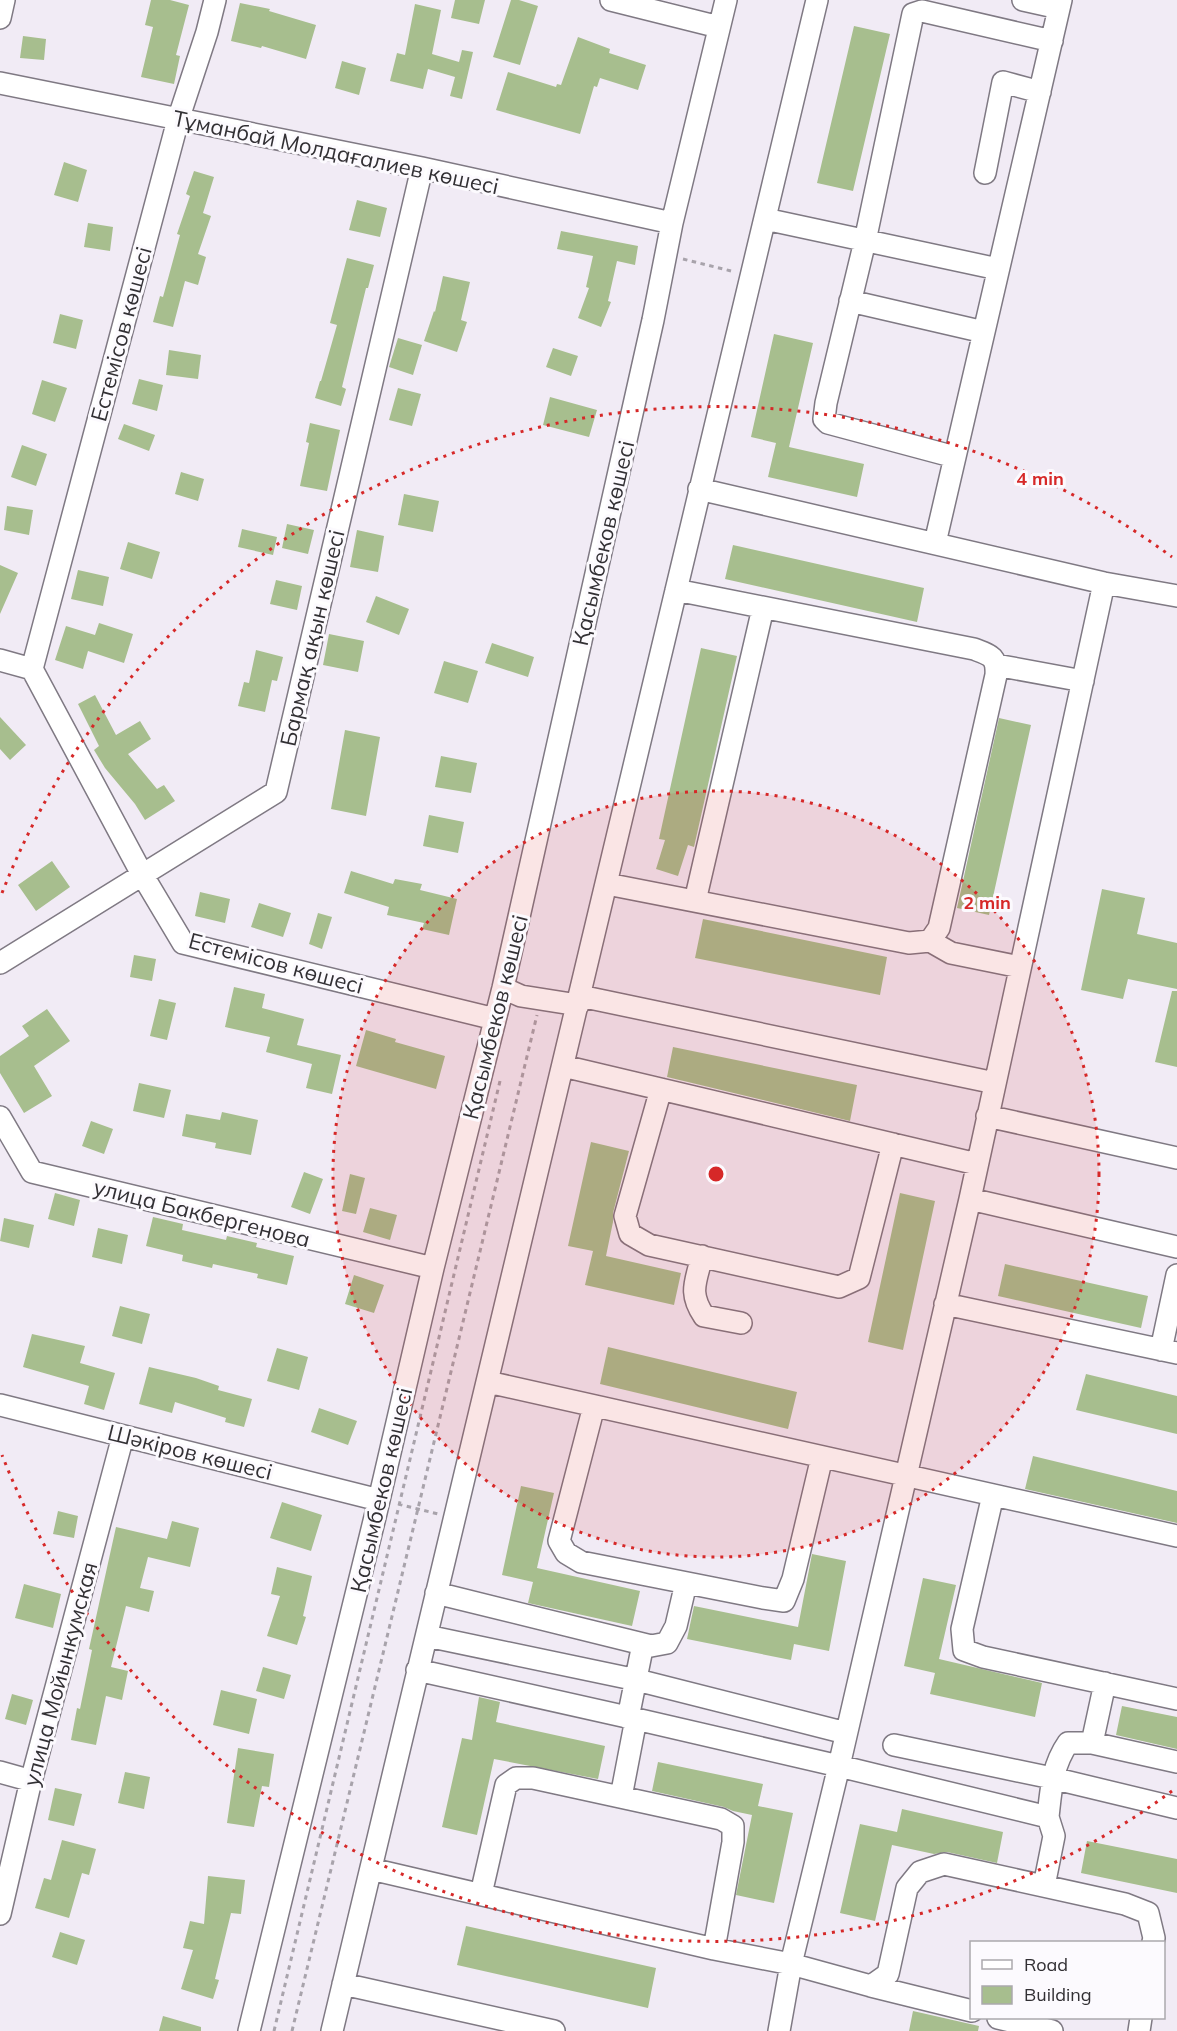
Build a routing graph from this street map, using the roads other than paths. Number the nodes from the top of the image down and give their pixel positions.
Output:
1 (4, 0) edge
2 (215, 0) edge
3 (611, 0) edge
4 (726, 0) edge
5 (817, 0) edge
6 (1023, 0) edge
7 (1060, 4) edge
8 (0, 18) edge
9 (719, 27) junction
10 (1052, 41) junction
11 (0, 83) edge
12 (1040, 92) junction
13 (178, 120) junction
14 (422, 168) junction
15 (985, 173) dead end
16 (765, 219) junction
17 (672, 223) junction
18 (865, 240) junction
19 (998, 269) junction
20 (850, 302) junction
21 (984, 332) junction
22 (955, 457) junction
23 (699, 489) junction
24 (935, 543) junction
25 (1104, 583) junction
26 (676, 590) junction
27 (1177, 596) edge
28 (763, 608) junction
29 (0, 660) edge
30 (996, 665) junction
31 (32, 669) junction
32 (1083, 681) junction
33 (143, 876) junction
34 (607, 884) junction
35 (695, 901) junction
36 (930, 941) junction
37 (0, 963) edge
38 (1020, 967) junction
39 (503, 988) junction
40 (579, 1000) junction
41 (495, 1018) junction
42 (563, 1066) junction
43 (994, 1083) junction
44 (660, 1089) junction
45 (987, 1116) junction
46 (0, 1117) edge
47 (893, 1144) junction
48 (1177, 1158) edge
49 (977, 1164) junction
50 (969, 1199) junction
51 (1177, 1247) edge
52 (702, 1256) junction
53 (433, 1269) junction
54 (1177, 1275) edge
55 (945, 1304) junction
56 (741, 1323) dead end
57 (1169, 1352) edge
58 (488, 1382) junction
59 (0, 1405) edge
60 (594, 1406) junction
61 (123, 1436) junction
62 (822, 1457) junction
63 (905, 1476) junction
64 (993, 1495) junction
65 (379, 1500) junction
66 (1177, 1536) edge
67 (686, 1582) junction
68 (436, 1593) junction
69 (427, 1636) junction
70 (643, 1644) junction
71 (417, 1670) junction
72 (637, 1680) junction
73 (1105, 1683) junction
74 (1177, 1699) edge
75 (632, 1719) junction
76 (846, 1732) junction
77 (1092, 1743) junction
78 (894, 1745) dead end
79 (1177, 1762) edge
80 (839, 1766) junction
81 (0, 1772) edge
82 (1052, 1778) junction
83 (32, 1781) junction
84 (621, 1797) junction
85 (1177, 1808) edge
86 (1048, 1817) junction
87 (370, 1869) junction
88 (1044, 1886) junction
89 (481, 1894) junction
90 (0, 1914) edge
91 (1153, 1941) edge
92 (714, 1948) junction
93 (791, 1964) junction
94 (343, 1984) junction
95 (871, 1986) junction
96 (970, 2011) edge
97 (1002, 2019) edge
98 (249, 2031) edge
99 (332, 2031) edge
100 (554, 2031) edge
101 (779, 2031) edge
102 (1052, 2031) edge

1 - 8 street
2 - 13 street, Естемісов көшесі
3 - 9 street
4 - 9 street, Қасымбеков көшесі
5 - 16 street
6 - 7 street
7 - 10 street
9 - 17 street, Қасымбеков көшесі
10 - 12 street
10 - 18 street
11 - 13 street, Тұманбай Молдағалиев көшесі
12 - 15 street
12 - 19 street
13 - 14 street, Тұманбай Молдағалиев көшесі
13 - 31 street, Естемісов көшесі
14 - 17 street, Тұманбай Молдағалиев көшесі
14 - 33 street, Бармақ ақын көшесі
16 - 18 street
16 - 23 street
17 - 39 street, Қасымбеков көшесі
18 - 19 street
18 - 20 street
19 - 21 street
20 - 21 street
20 - 22 street
21 - 22 street
22 - 24 street
23 - 24 street
23 - 26 street
24 - 25 street
25 - 27 street
25 - 32 street
26 - 28 street
26 - 34 street
28 - 30 street
28 - 35 street
29 - 31 street
30 - 32 street
30 - 36 street
31 - 33 street, Естемісов көшесі
32 - 38 street
33 - 37 street, Бармақ ақын көшесі
33 - 41 street, Естемісов көшесі
34 - 35 street
34 - 40 street
35 - 36 street
36 - 38 street
38 - 43 street
39 - 40 street
39 - 41 street, Қасымбеков көшесі
40 - 42 street
40 - 43 street
41 - 53 street, Қасымбеков көшесі
42 - 44 street
42 - 58 street
43 - 45 street
44 - 47 street
44 - 52 street
45 - 48 street
45 - 49 street
46 - 53 street, улица Бакбергенова
47 - 49 street
47 - 52 street
49 - 50 street
50 - 51 street
50 - 55 street
52 - 56 street
53 - 65 street, Қасымбеков көшесі
54 - 57 street
55 - 57 street
55 - 63 street
58 - 60 street
58 - 68 street
59 - 61 street, Шәкіров көшесі
60 - 62 street
60 - 67 street
61 - 65 street, Шәкіров көшесі
61 - 83 street, улица Мойынкумская
62 - 63 street
62 - 67 street
63 - 64 street
63 - 76 street
64 - 66 street
64 - 73 street
65 - 98 street, Қасымбеков көшесі
67 - 70 street
68 - 69 street
68 - 70 street
69 - 71 street
69 - 72 street
70 - 72 street
71 - 75 street
71 - 87 street
72 - 75 street
72 - 76 street
73 - 74 street
73 - 77 street
75 - 80 street
75 - 84 street
76 - 80 street
77 - 79 street
77 - 82 street
78 - 82 street
80 - 86 street
80 - 93 street
81 - 83 street
82 - 85 street
82 - 86 street
83 - 90 street, улица Мойынкумская
84 - 89 street
84 - 92 street
86 - 88 street
87 - 89 street
87 - 94 street
88 - 91 street
88 - 95 street
89 - 92 street
92 - 93 street
93 - 95 street
93 - 101 street
94 - 99 street
94 - 100 street
95 - 96 street
97 - 102 street

